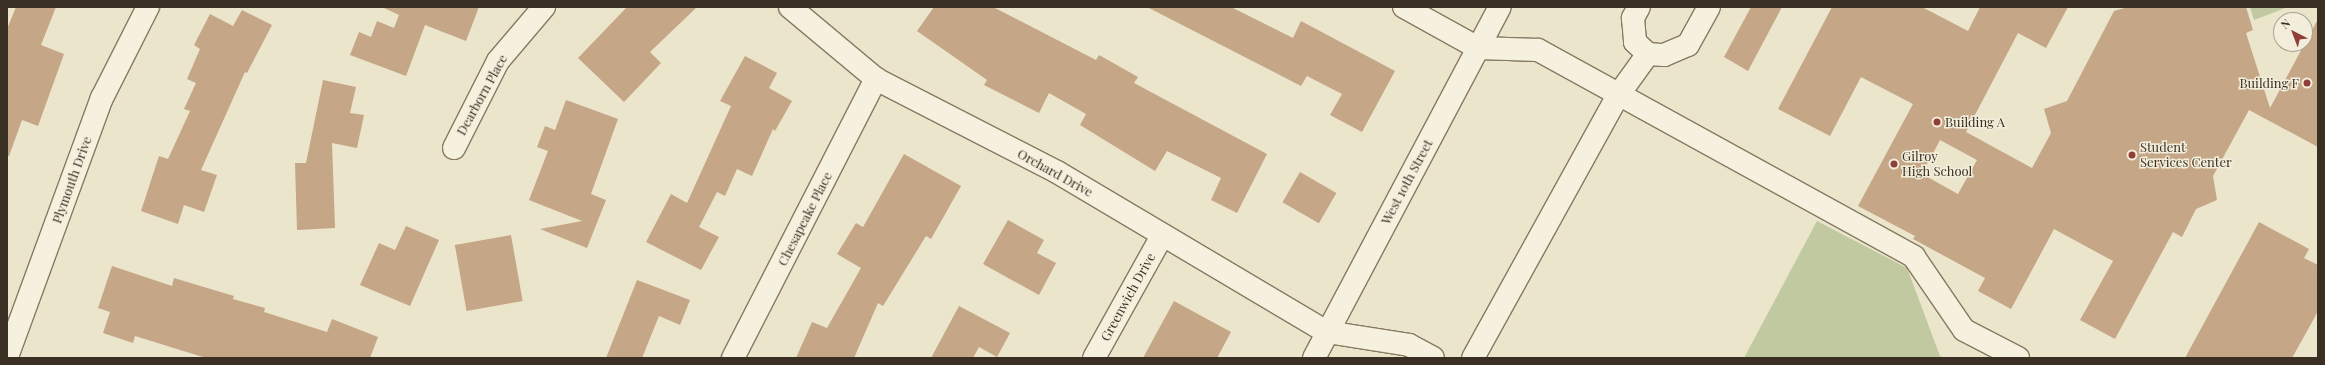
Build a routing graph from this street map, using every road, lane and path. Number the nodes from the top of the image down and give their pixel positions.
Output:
1 (148, 7) edge
2 (544, 7) edge
3 (790, 7) edge
4 (1404, 7) edge
5 (1500, 7) edge
6 (1639, 7) edge
7 (1709, 7) edge
8 (1478, 48) junction
9 (1648, 54) junction
10 (876, 79) junction
11 (1619, 94) junction
12 (454, 148) dead end
13 (1162, 236) junction
14 (1327, 332) junction
15 (11, 355) edge
16 (733, 358) edge
17 (1094, 358) edge
18 (1314, 358) edge
19 (1433, 358) edge
20 (1473, 358) edge
21 (2018, 358) edge

1 - 15 street, Plymouth Drive
2 - 12 street, Dearborn Place
3 - 10 street, Orchard Drive
4 - 8 street
5 - 8 street, West 10th Street
6 - 9 street
7 - 9 street
8 - 11 street
8 - 14 street, West 10th Street
9 - 11 street
10 - 13 street, Orchard Drive
10 - 16 street, Chesapeake Place
11 - 20 street
11 - 21 street
13 - 14 street, Orchard Drive
13 - 17 street, Greenwich Drive
14 - 18 street, West 10th Street
14 - 19 street

